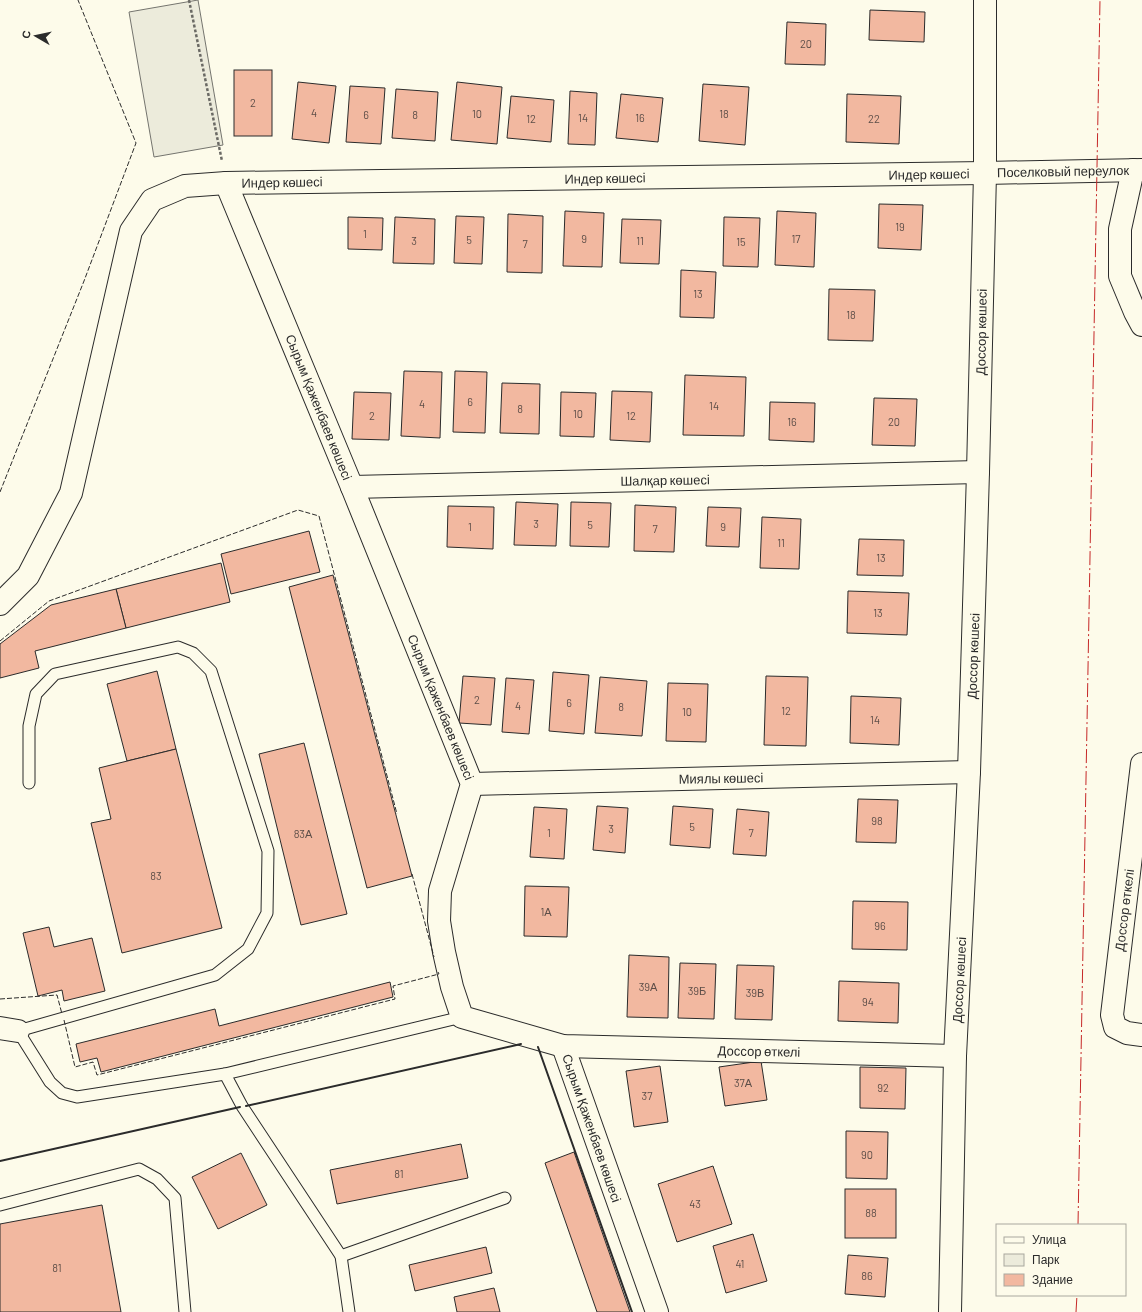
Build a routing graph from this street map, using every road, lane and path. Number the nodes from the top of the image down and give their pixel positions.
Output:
1 (189, 0) edge
2 (985, 0) edge
3 (1138, 170) edge
4 (985, 173) junction
5 (226, 183) junction
6 (1142, 325) edge
7 (978, 472) junction
8 (352, 487) junction
9 (0, 604) edge
10 (1142, 764) edge
11 (969, 772) junction
12 (29, 783) dead end
13 (472, 784) junction
14 (462, 1017) junction
15 (9, 1029) edge
16 (1142, 1035) edge
17 (564, 1046) junction
18 (955, 1056) junction
19 (225, 1074) junction
20 (505, 1198) dead end
21 (0, 1205) edge
22 (341, 1256) junction
23 (185, 1312) edge
24 (349, 1312) edge
25 (657, 1312) edge
26 (950, 1312) edge

1 - 5 path
2 - 4 street, Доссор көшесі
3 - 4 street, Поселковый переулок
3 - 6 street
4 - 5 street, Индер көшесі
4 - 7 street, Доссор көшесі
5 - 8 street, Сырым Қаженбаев көшесі
5 - 9 street, Индер көшесі
7 - 8 street, Шалқар көшесі
7 - 11 street, Доссор көшесі
8 - 13 street, Сырым Қаженбаев көшесі
10 - 16 street, Доссор өткелі
11 - 13 street, Миялы көшесі
11 - 18 street, Доссор көшесі
12 - 15 lane
13 - 14 street, Сырым Қаженбаев көшесі
14 - 17 street, Сырым Қаженбаев көшесі
14 - 19 lane
15 - 19 lane
17 - 18 street, Доссор өткелі
17 - 25 street, Сырым Қаженбаев көшесі
18 - 26 street, Доссор көшесі
19 - 22 lane
20 - 22 lane
21 - 23 lane
22 - 24 lane

